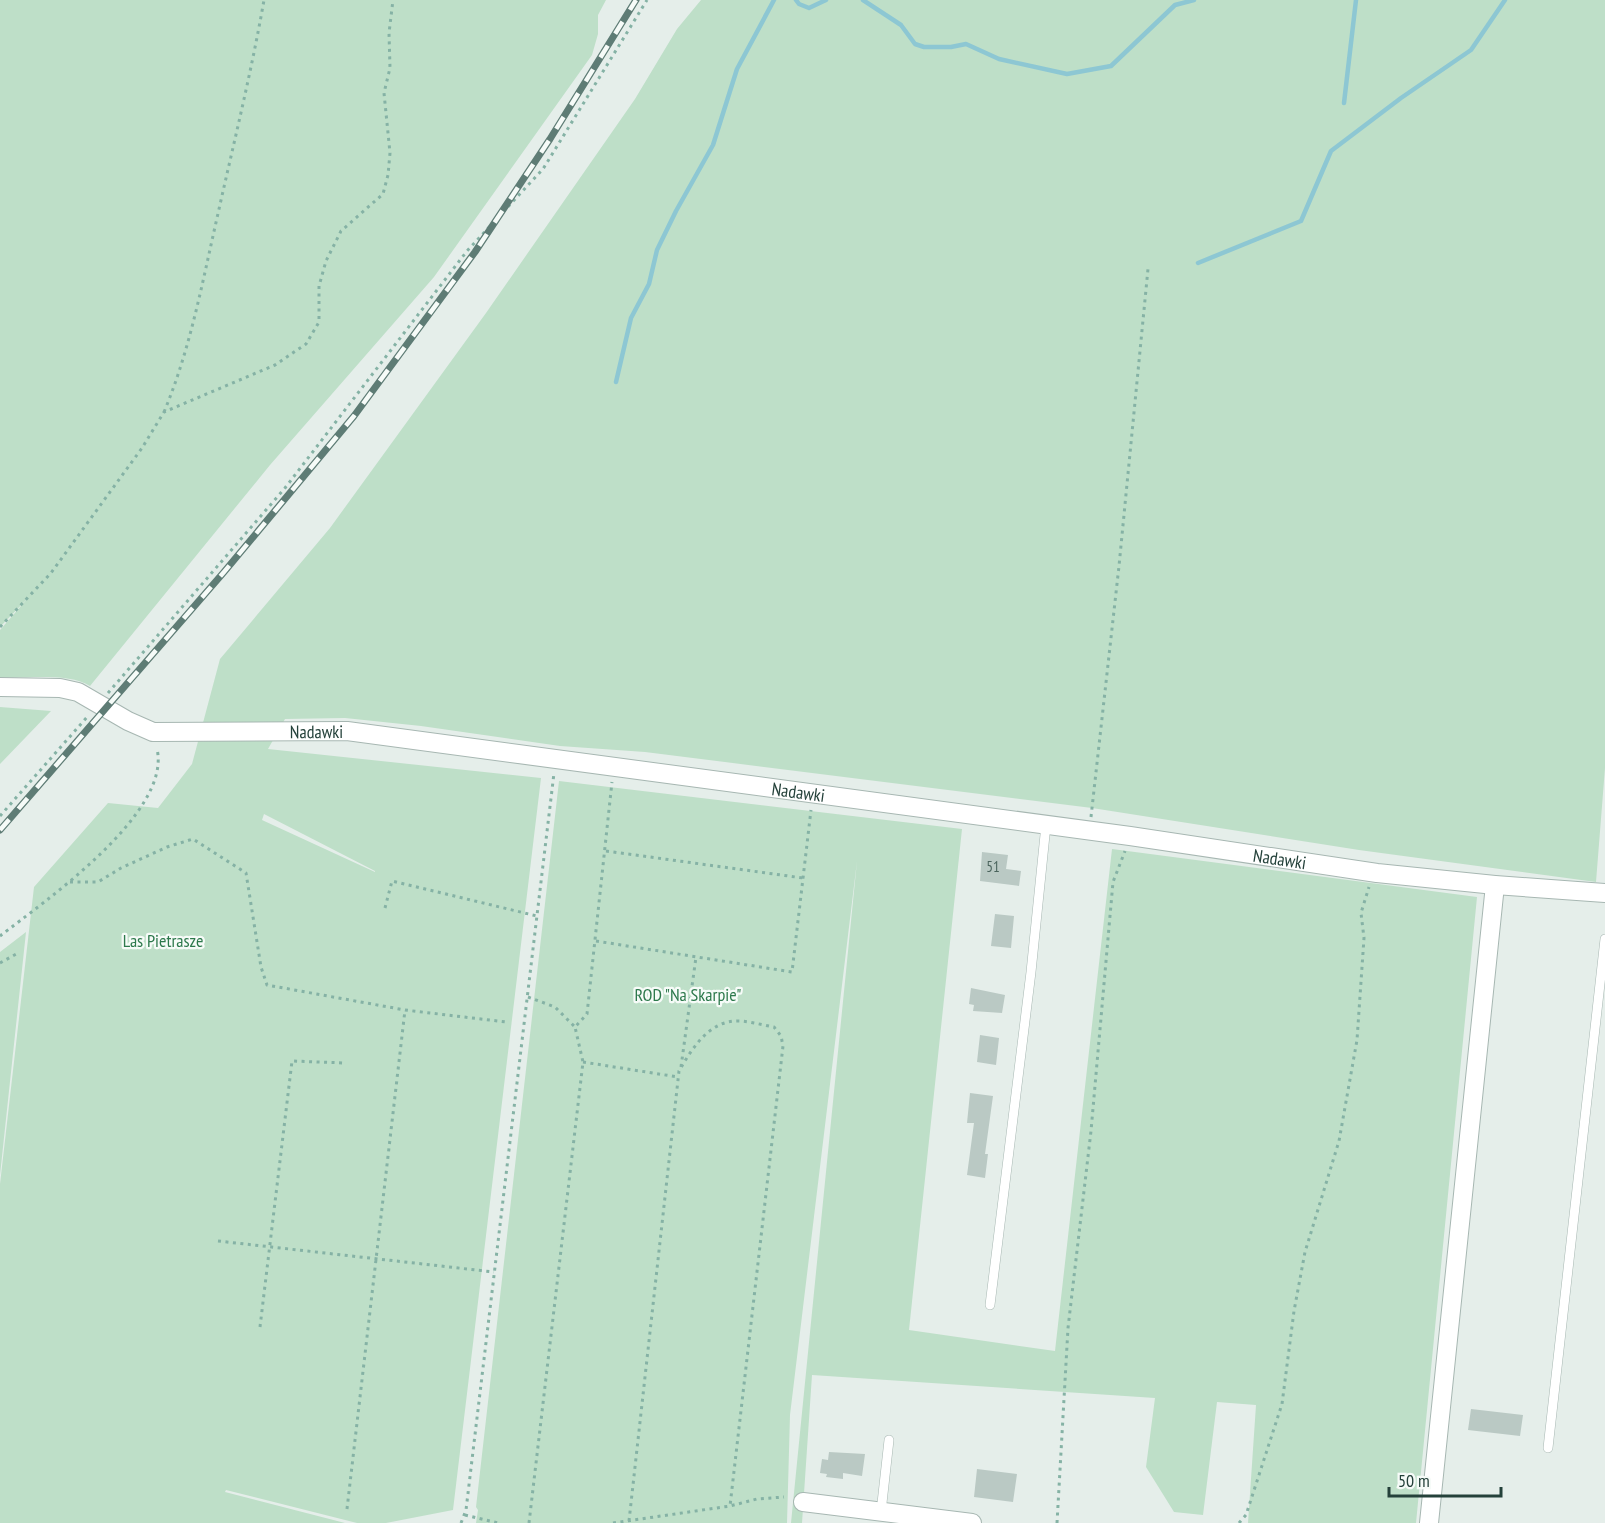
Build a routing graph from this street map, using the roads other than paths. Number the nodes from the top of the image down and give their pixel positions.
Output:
1 (0, 687) edge
2 (1046, 825) junction
3 (1495, 885) junction
4 (1605, 893) edge
5 (1605, 939) edge
6 (990, 1305) dead end
7 (889, 1440) dead end
8 (1548, 1448) dead end
9 (802, 1502) dead end
10 (881, 1512) junction
11 (967, 1523) edge
12 (1429, 1523) edge

1 - 2 street, Nadawki
2 - 3 street, Nadawki
2 - 6 lane
3 - 4 street, Nadawki
3 - 12 street
5 - 8 lane
7 - 10 lane
9 - 10 street
10 - 11 street

